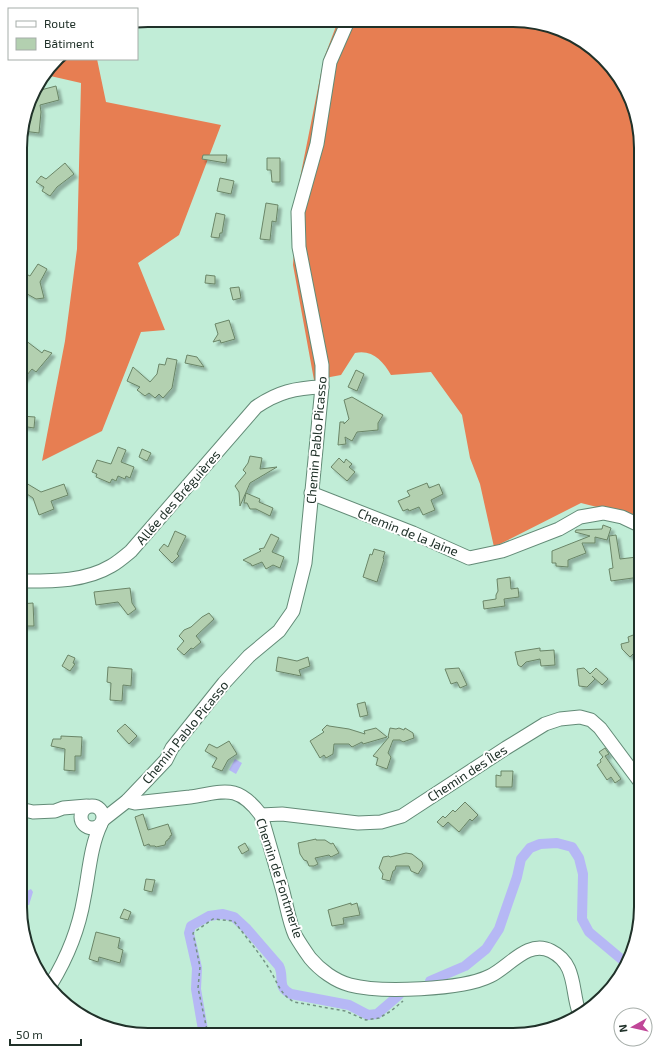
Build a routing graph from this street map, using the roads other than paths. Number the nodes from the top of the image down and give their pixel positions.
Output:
1 (345, 27) edge
2 (322, 387) junction
3 (311, 494) junction
4 (634, 523) edge
5 (27, 581) edge
6 (634, 774) edge
7 (129, 802) junction
8 (92, 806) junction
9 (55, 810) junction
10 (27, 811) edge
11 (261, 815) junction
12 (102, 822) junction
13 (84, 824) junction
14 (92, 849) junction
15 (53, 982) edge
16 (578, 1009) edge

1 - 2 street, Chemin Pablo Picasso
2 - 3 street, Chemin Pablo Picasso
2 - 5 street, Allée des Bréguières
3 - 4 street, Chemin de la Jaine
3 - 7 street, Chemin Pablo Picasso
6 - 11 street, Chemin des Îles
7 - 8 street
7 - 11 street, Chemin de Fontmerle
7 - 12 street, Chemin Pablo Picasso
8 - 9 street
8 - 12 street
8 - 13 street
9 - 10 street
9 - 13 street
11 - 16 street, Chemin de Fontmerle
12 - 13 street
12 - 14 street
13 - 14 street
14 - 15 street

